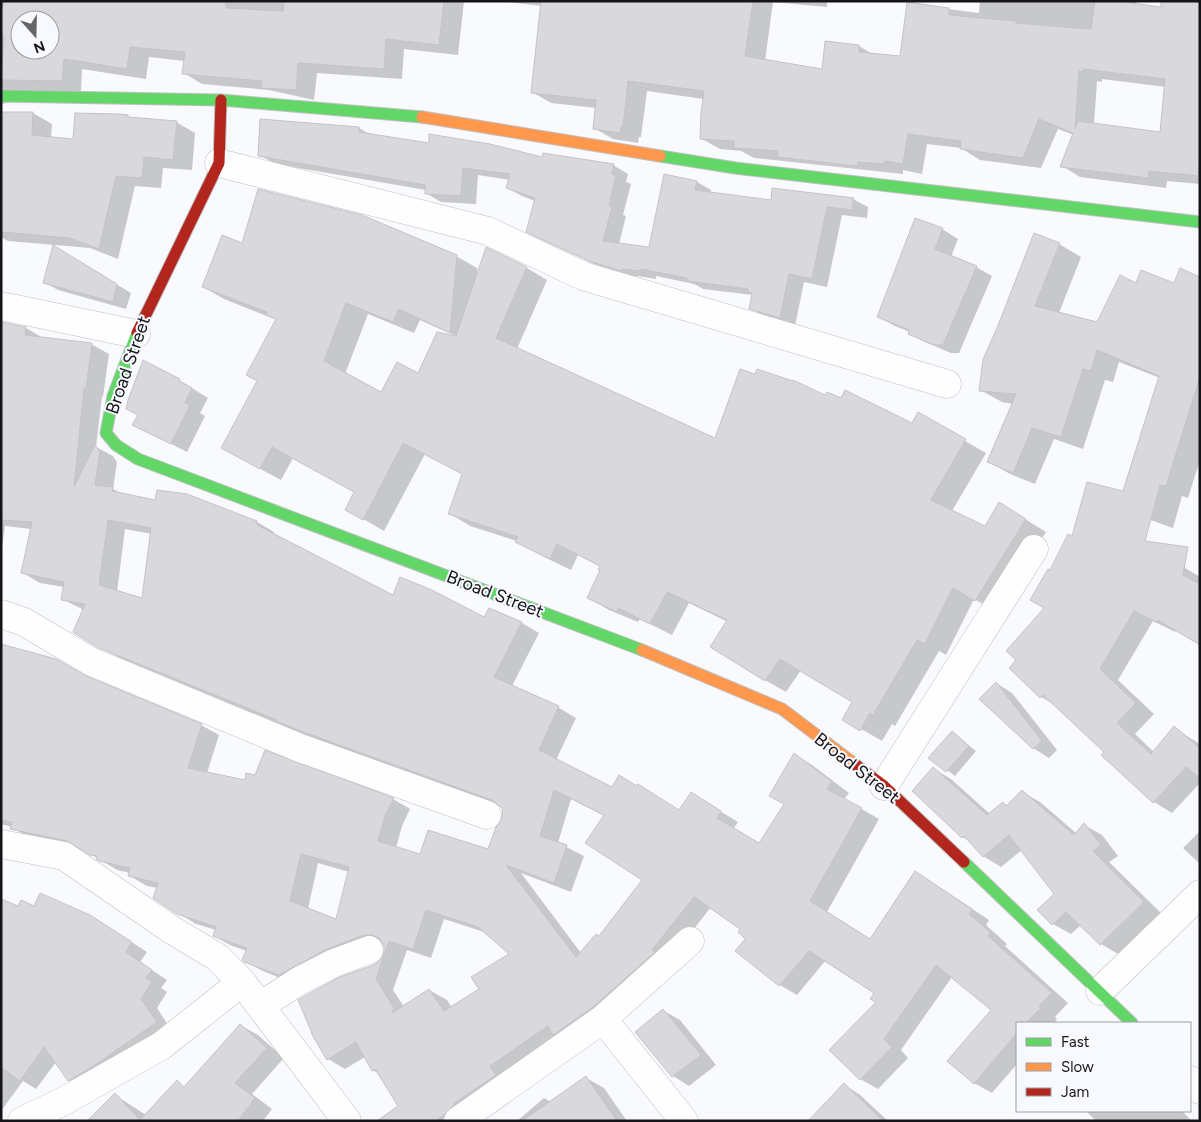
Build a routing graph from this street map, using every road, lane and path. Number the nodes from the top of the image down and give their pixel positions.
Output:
1 (1, 96) edge
2 (222, 100) junction
3 (219, 163) junction
4 (1200, 222) edge
5 (1, 306) edge
6 (136, 334) junction
7 (947, 384) dead end
8 (1034, 549) dead end
9 (1, 614) edge
10 (884, 786) junction
11 (487, 815) dead end
12 (1, 844) edge
13 (1200, 894) edge
14 (690, 941) dead end
15 (369, 950) dead end
16 (242, 982) junction
17 (1100, 992) junction
18 (260, 1006) junction
19 (603, 1020) junction
20 (1131, 1022) edge
21 (1191, 1081) edge
22 (1200, 1090) edge
23 (22, 1121) edge
24 (347, 1121) edge
25 (458, 1121) edge
26 (684, 1121) edge

1 - 2 street
2 - 3 street, Broad Street
2 - 4 street
3 - 6 street, Broad Street
3 - 7 street
5 - 6 street
6 - 10 street, Broad Street
8 - 10 street
9 - 11 street
10 - 17 street, Broad Street
12 - 16 street
13 - 17 street
14 - 19 street
15 - 18 street
16 - 18 street
16 - 23 street
17 - 20 street, Broad Street
18 - 24 street
19 - 25 street
19 - 26 street
21 - 22 street

